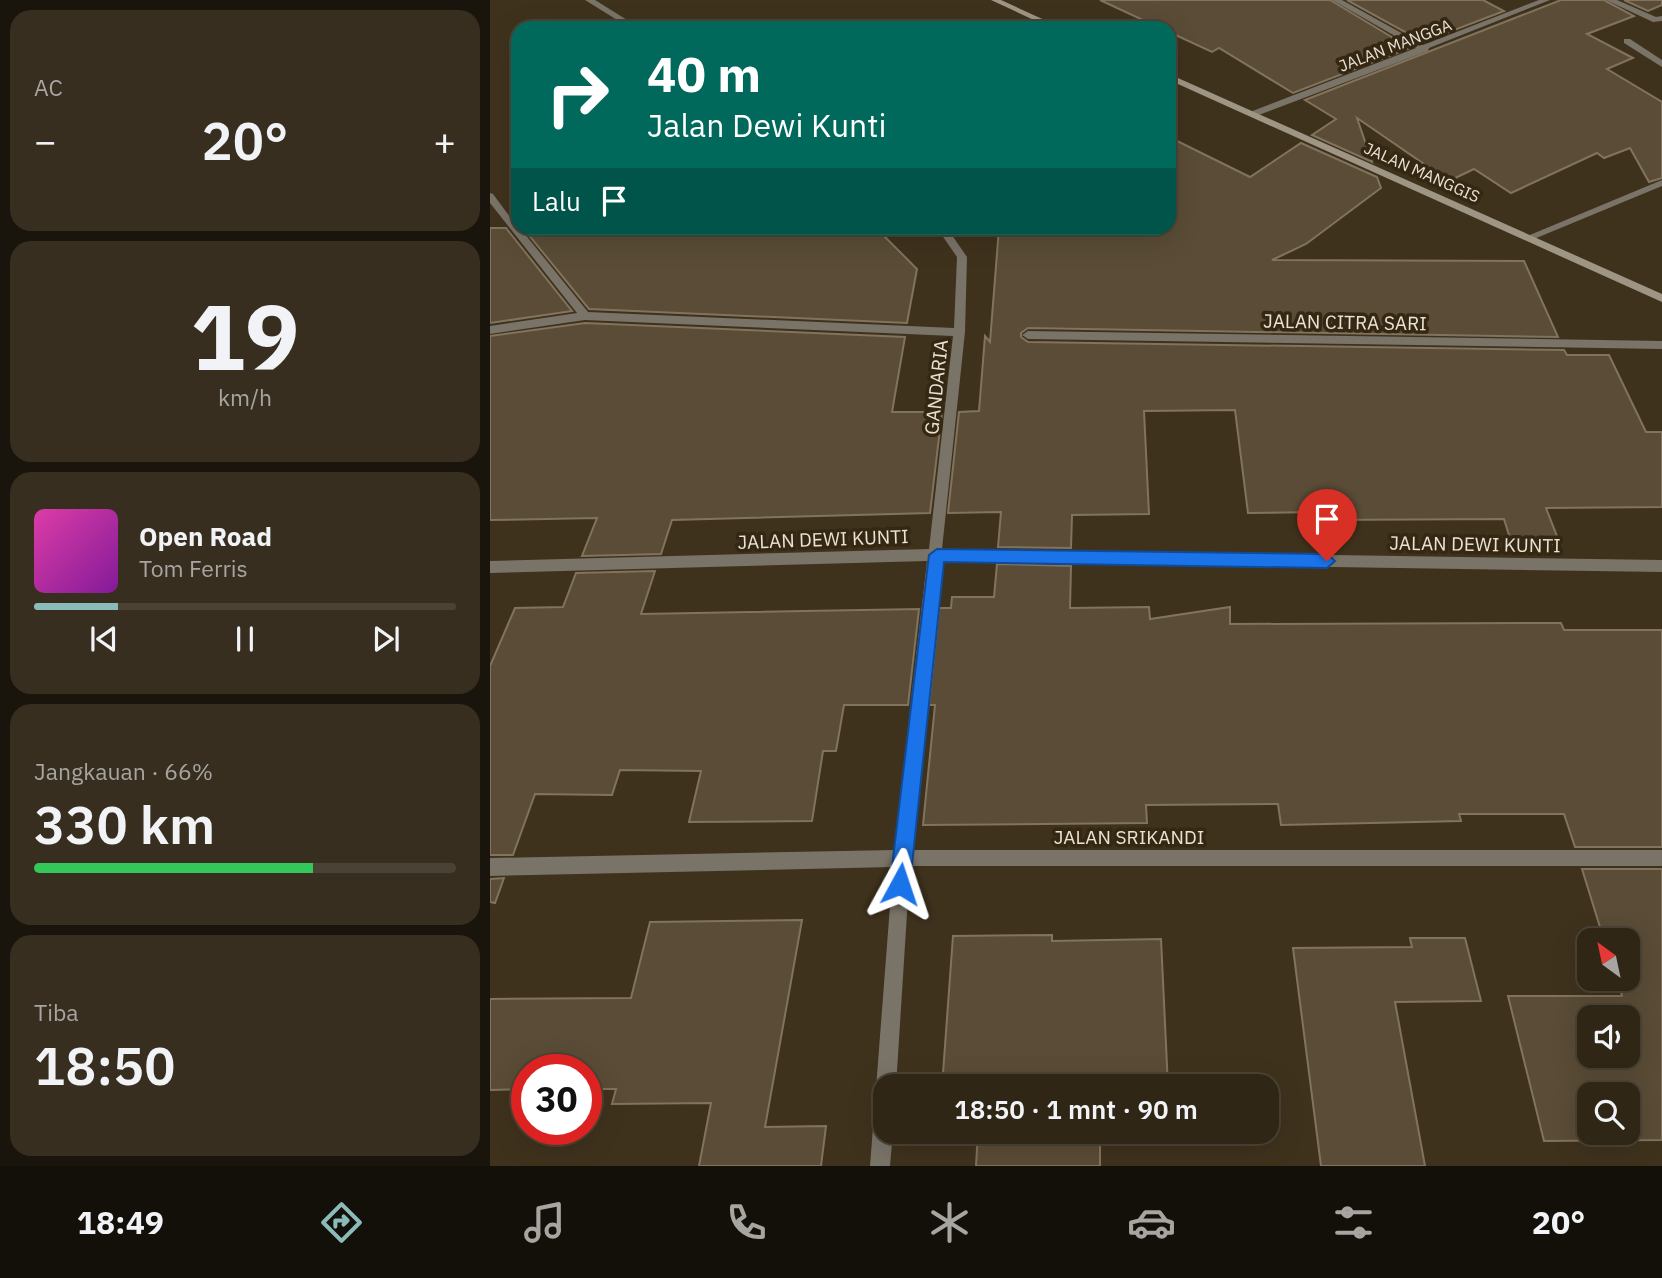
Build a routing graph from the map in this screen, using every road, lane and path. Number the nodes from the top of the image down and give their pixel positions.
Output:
1 (589, 0) edge
2 (995, 0) edge
3 (1336, 0) edge
4 (1546, 0) edge
5 (1610, 0) edge
6 (1659, 19) edge
7 (624, 21) edge
8 (1042, 21) edge
9 (1627, 41) dead end
10 (1425, 49) junction
11 (1662, 64) edge
12 (1176, 80) edge
13 (1253, 114) junction
14 (1662, 183) edge
15 (490, 196) edge
16 (511, 223) edge
17 (521, 235) edge
18 (947, 235) edge
19 (1530, 237) junction
20 (1662, 298) edge
21 (584, 316) junction
22 (490, 330) edge
23 (959, 332) junction
24 (1028, 335) dead end
25 (1662, 345) edge
26 (937, 555) junction
27 (1662, 566) edge
28 (490, 567) edge
29 (1662, 858) edge
30 (902, 859) junction
31 (490, 867) edge
32 (887, 1074) edge
33 (882, 1144) edge
34 (880, 1166) edge

1 - 7 street
2 - 8 street
3 - 10 street
4 - 10 street, JALAN MANGGA
5 - 6 street
9 - 11 street
10 - 13 street, JALAN MANGGA
12 - 13 street, JALAN MANGGIS
13 - 19 street, JALAN MANGGIS
14 - 19 street
15 - 16 street
17 - 21 street
18 - 23 street, GANDARIA
19 - 20 street, JALAN MANGGIS
21 - 22 street
21 - 23 street
23 - 26 street, GANDARIA
24 - 25 street, JALAN CITRA SARI
26 - 27 street, JALAN DEWI KUNTI
26 - 28 street, JALAN DEWI KUNTI
26 - 30 street
29 - 30 street, JALAN SRIKANDI
30 - 31 street, JALAN SRIKANDI
30 - 32 street
33 - 34 street

